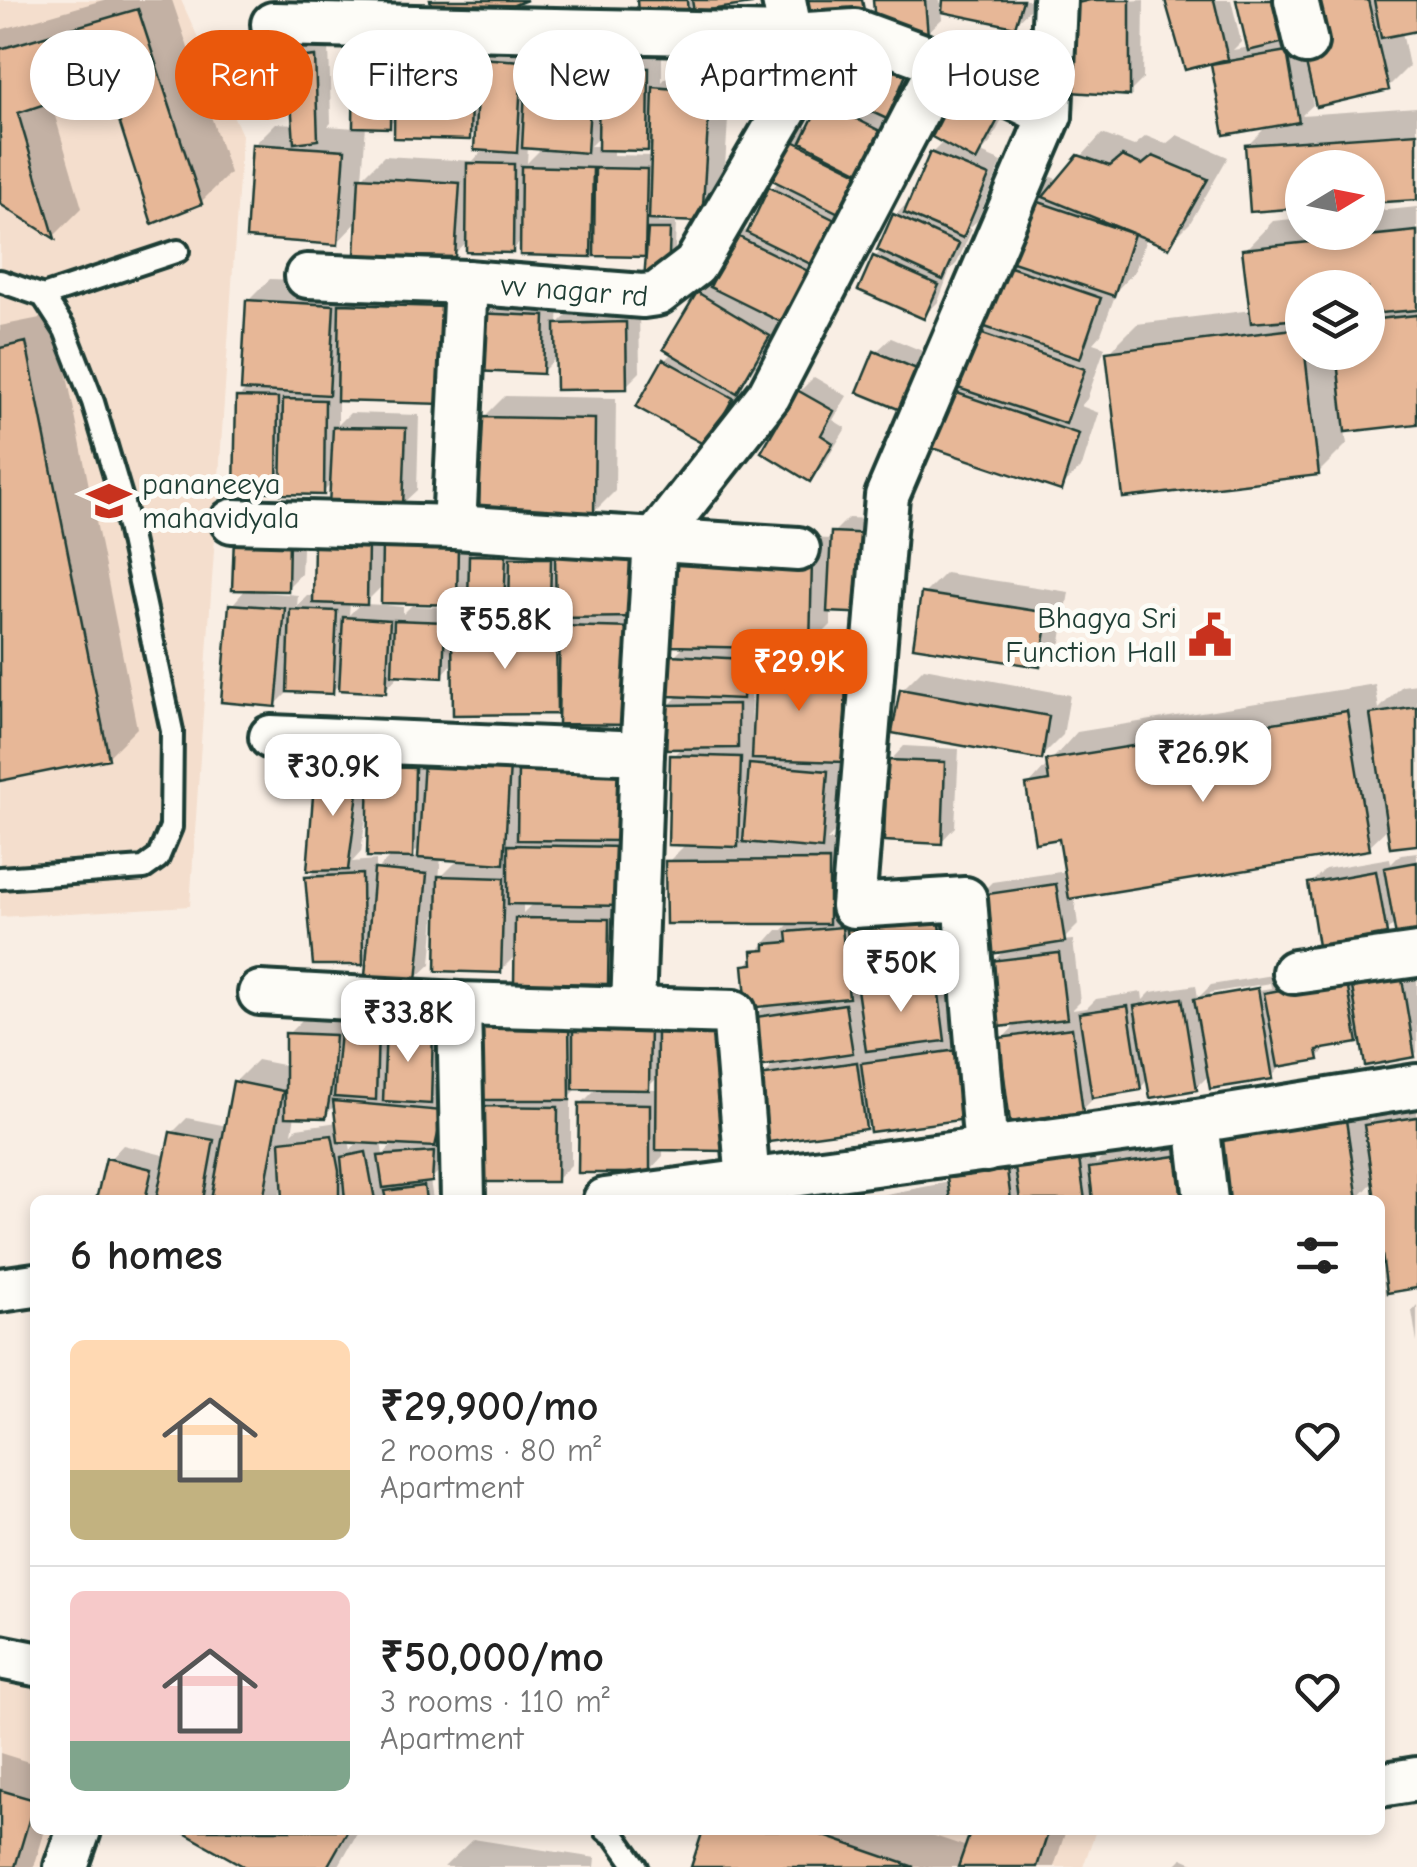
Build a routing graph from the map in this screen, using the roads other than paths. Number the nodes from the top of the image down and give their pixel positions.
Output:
1 (1055, 0) edge
2 (1296, 0) edge
3 (788, 18) edge
4 (273, 24) dead end
5 (1054, 30) edge
6 (1306, 42) dead end
7 (912, 52) edge
8 (912, 120) edge
9 (1048, 120) edge
10 (178, 251) dead end
11 (307, 276) dead end
12 (0, 281) edge
13 (466, 282) junction
14 (43, 296) junction
15 (232, 521) dead end
16 (454, 528) junction
17 (655, 540) junction
18 (798, 549) dead end
19 (271, 737) dead end
20 (642, 753) junction
21 (0, 878) edge
22 (1417, 955) edge
23 (1294, 972) dead end
24 (260, 993) dead end
25 (459, 1004) junction
26 (633, 1008) junction
27 (1417, 1086) edge
28 (1196, 1122) junction
29 (986, 1150) junction
30 (748, 1183) junction
31 (463, 1195) edge
32 (648, 1195) edge
33 (1205, 1195) edge
34 (30, 1286) edge
35 (0, 1290) edge
36 (0, 1657) edge
37 (30, 1663) edge
38 (1417, 1779) edge
39 (1385, 1784) edge
40 (77, 1835) edge
41 (614, 1835) edge
42 (66, 1867) edge
43 (637, 1867) edge

1 - 5 street
2 - 6 street
3 - 4 street
3 - 7 street
3 - 13 street, vv nagar rd
8 - 17 street
9 - 29 street
10 - 14 lane
11 - 13 street, vv nagar rd
12 - 14 lane
13 - 16 street
14 - 21 lane
15 - 16 street
16 - 17 street
17 - 18 street
17 - 20 street
19 - 20 street
20 - 26 street
22 - 23 street
24 - 25 street
25 - 26 street
25 - 31 street
26 - 30 street
27 - 28 street
28 - 29 street
28 - 33 street
29 - 30 street
30 - 32 street
34 - 35 street
36 - 37 street
38 - 39 street
40 - 42 street
41 - 43 lane

